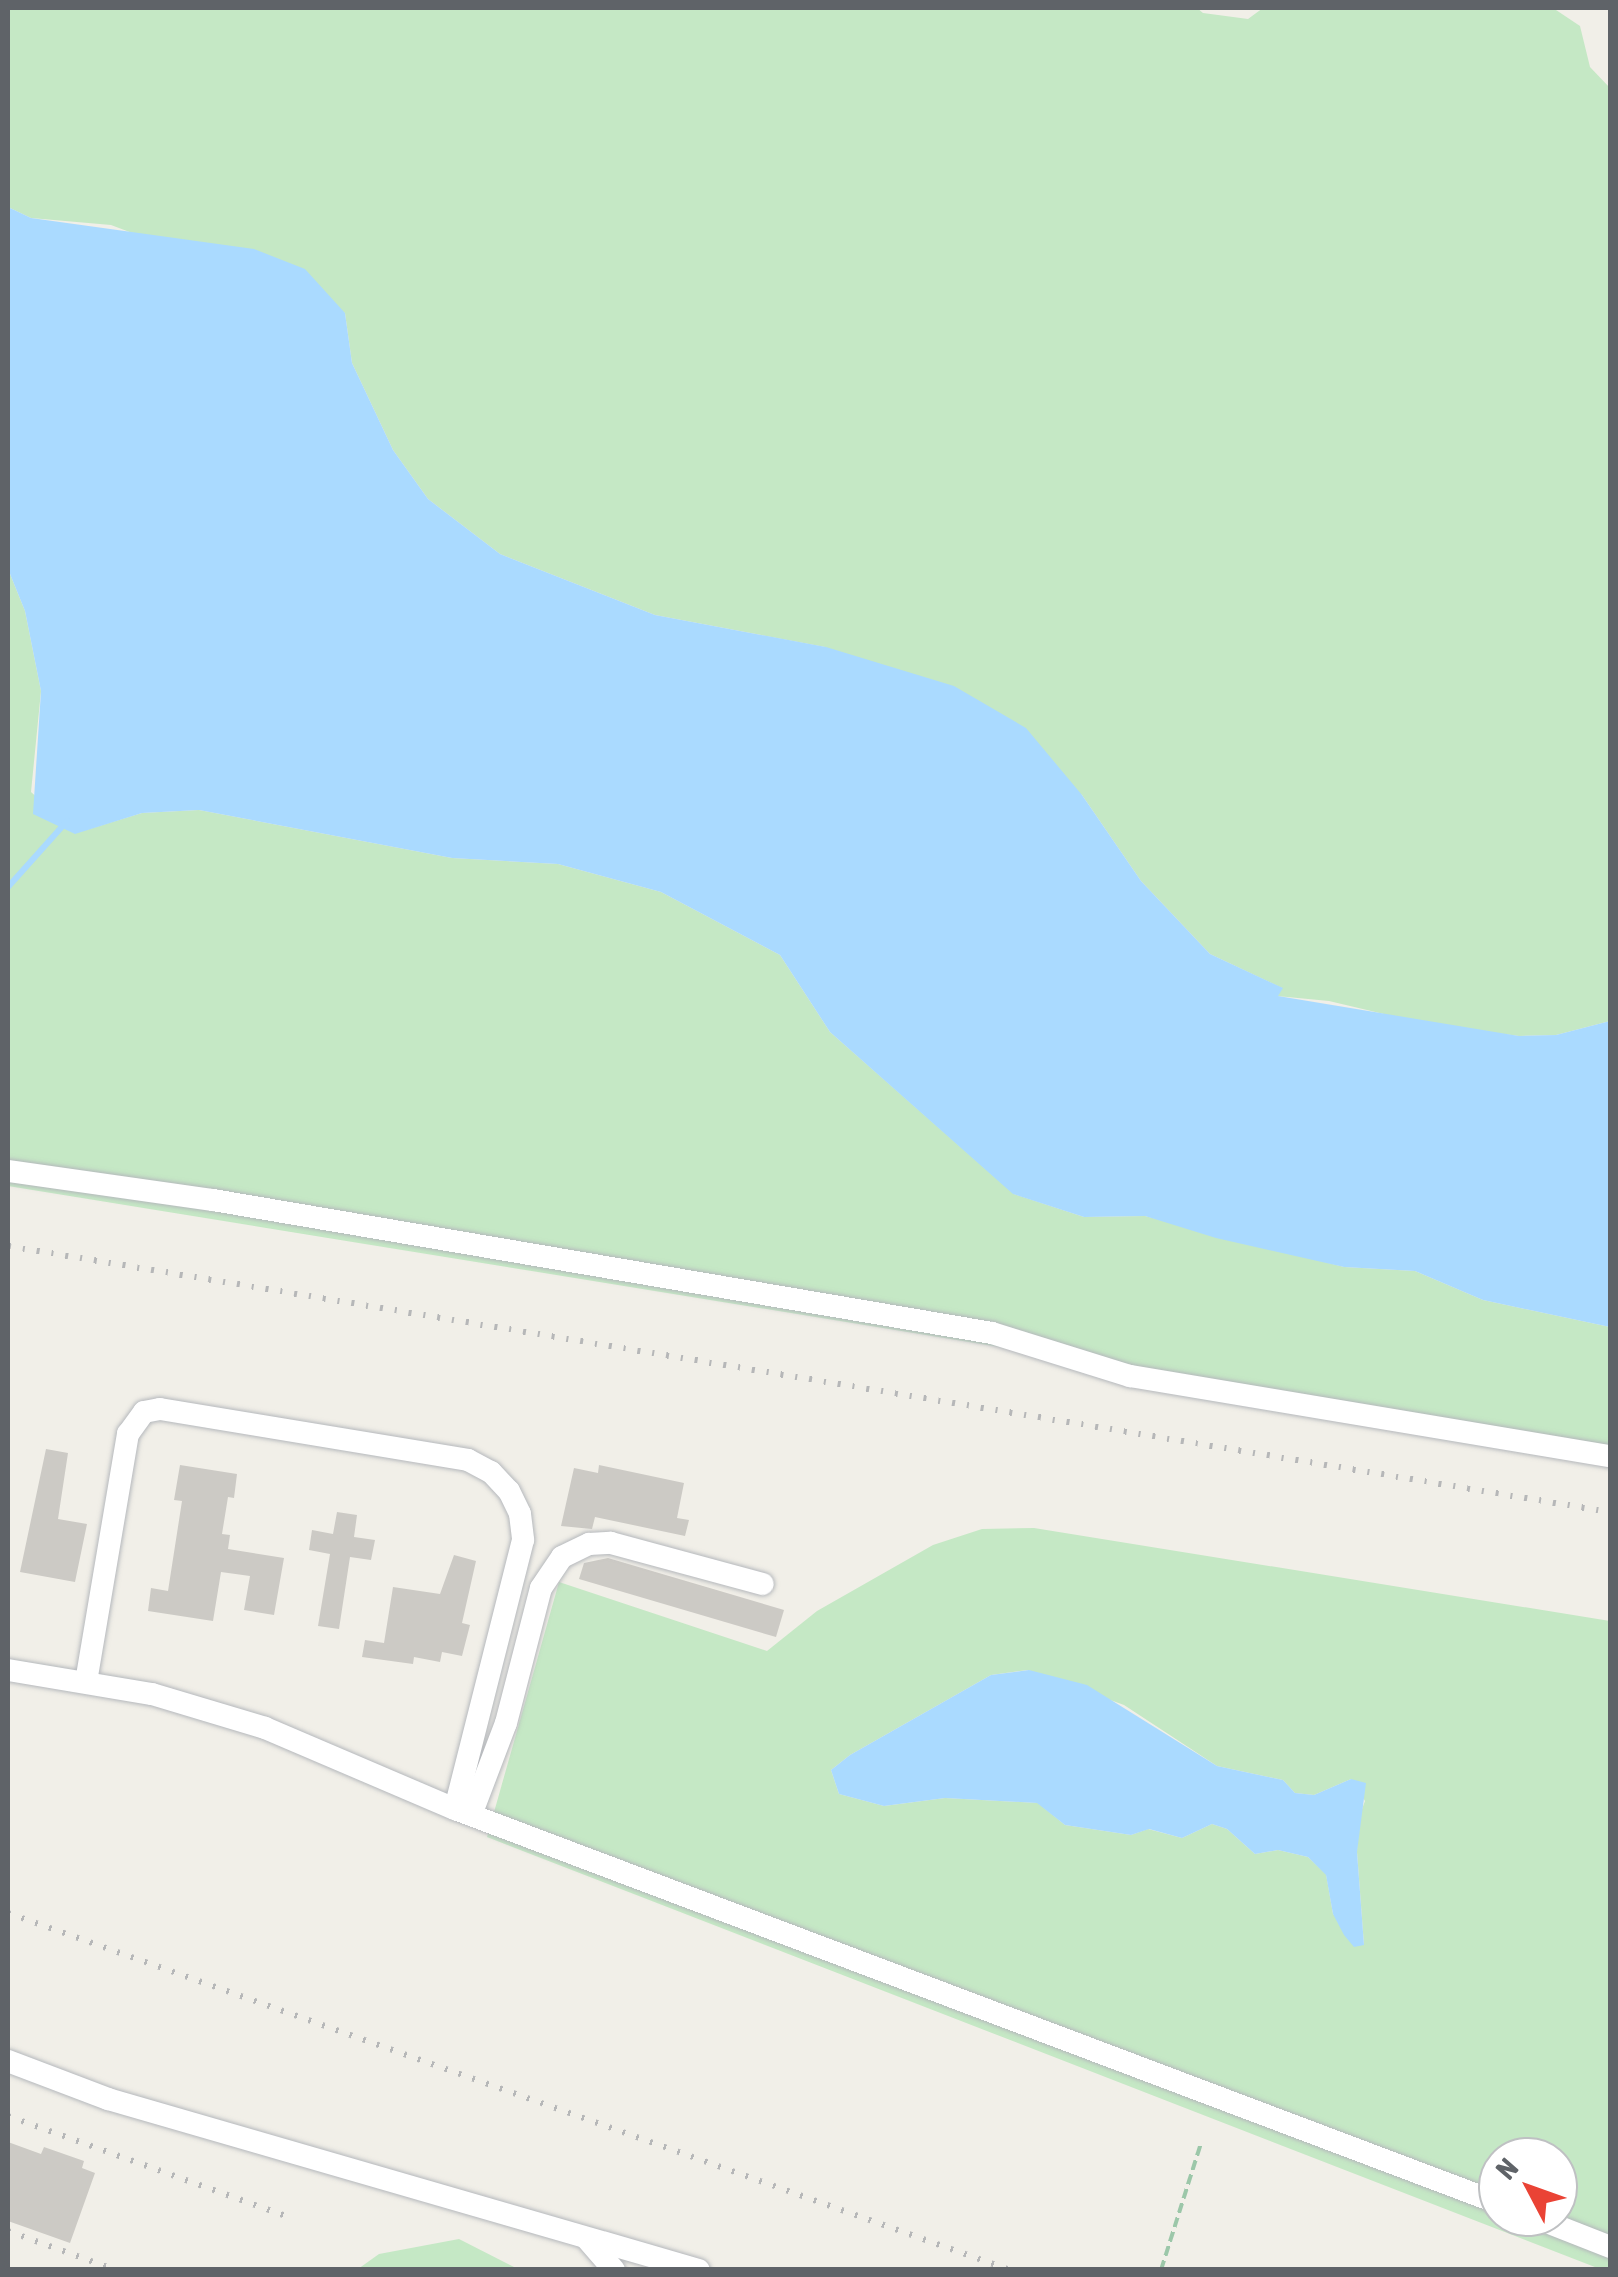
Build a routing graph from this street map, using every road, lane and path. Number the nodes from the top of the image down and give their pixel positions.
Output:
1 (8, 1172) edge
2 (1610, 1456) edge
3 (763, 1584) dead end
4 (8, 1670) edge
5 (86, 1682) junction
6 (463, 1812) junction
7 (8, 2061) edge
8 (1201, 2143) dead end
9 (1478, 2195) edge
10 (1578, 2234) edge
11 (586, 2238) junction
12 (1610, 2247) edge
13 (614, 2270) edge
14 (699, 2270) edge
15 (1162, 2270) edge

1 - 2 street
3 - 6 street
4 - 5 street
5 - 6 street
5 - 6 street
6 - 9 street
7 - 11 street
8 - 15 path
10 - 12 street
11 - 13 street
11 - 14 street

